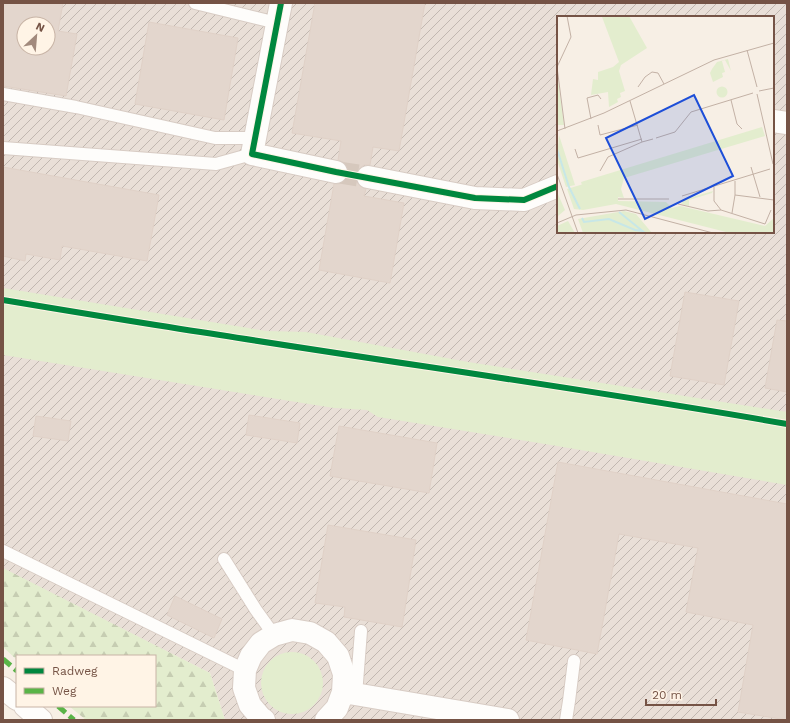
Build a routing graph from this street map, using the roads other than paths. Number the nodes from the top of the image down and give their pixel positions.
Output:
1 (195, 3) edge
2 (279, 13) edge
3 (3, 94) edge
4 (774, 121) edge
5 (787, 123) edge
6 (254, 146) junction
7 (3, 148) edge
8 (336, 172) tunnel mouth
9 (368, 178) tunnel mouth
10 (557, 186) edge
11 (3, 551) edge
12 (224, 559) dead end
13 (361, 631) dead end
14 (274, 635) junction
15 (574, 661) dead end
16 (245, 670) junction
17 (3, 688) edge
18 (350, 694) junction
19 (16, 698) edge
20 (26, 707) edge
21 (41, 720) edge
22 (264, 720) edge
23 (326, 720) edge
24 (508, 720) edge
25 (566, 720) edge

1 - 2 lane
2 - 6 street
3 - 6 lane
4 - 5 street
6 - 7 lane
6 - 8 street
9 - 10 street
11 - 16 lane
12 - 14 lane
13 - 18 lane
14 - 16 street
14 - 18 street
15 - 25 lane
16 - 22 street
17 - 19 street
18 - 23 street
18 - 24 street
20 - 21 street

